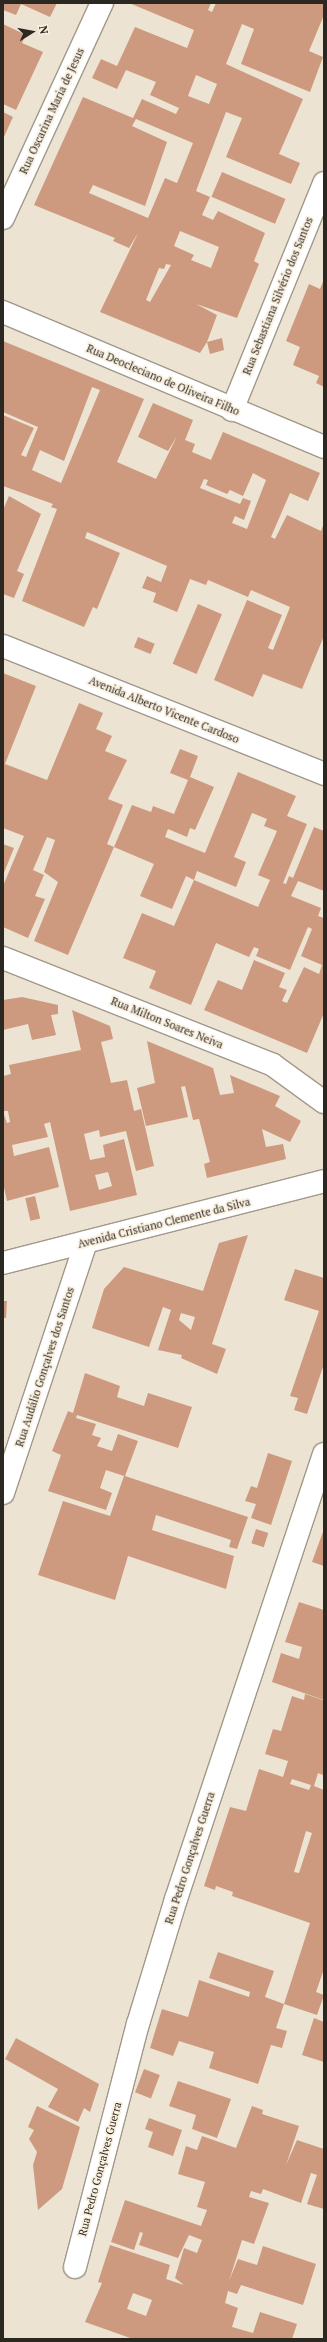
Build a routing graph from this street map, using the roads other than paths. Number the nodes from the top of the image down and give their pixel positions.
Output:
1 (102, 3) edge
2 (324, 183) edge
3 (3, 218) edge
4 (3, 312) edge
5 (232, 410) junction
6 (324, 447) edge
7 (3, 646) edge
8 (324, 774) edge
9 (3, 958) edge
10 (30, 969) junction
11 (3, 975) edge
12 (324, 1102) edge
13 (324, 1181) edge
14 (86, 1242) junction
15 (3, 1263) edge
16 (324, 1454) edge
17 (3, 1493) edge
18 (75, 2267) dead end

1 - 3 street, Rua Oscarina Maria de Jesus
2 - 5 street, Rua Sebastiana Silvério dos Santos
4 - 5 street, Rua Deocleciano de Oliveira Filho
5 - 6 street, Rua Deocleciano de Oliveira Filho
7 - 8 street, Avenida Alberto Vicente Cardoso
9 - 10 street, Rua Milton Soares Neiva
10 - 11 street
10 - 12 street, Rua Milton Soares Neiva
13 - 14 street, Avenida Cristiano Clemente da Silva
14 - 15 street, Avenida Cristiano Clemente da Silva
14 - 17 street, Rua Audálio Gonçalves dos Santos
16 - 18 street, Rua Pedro Gonçalves Guerra

